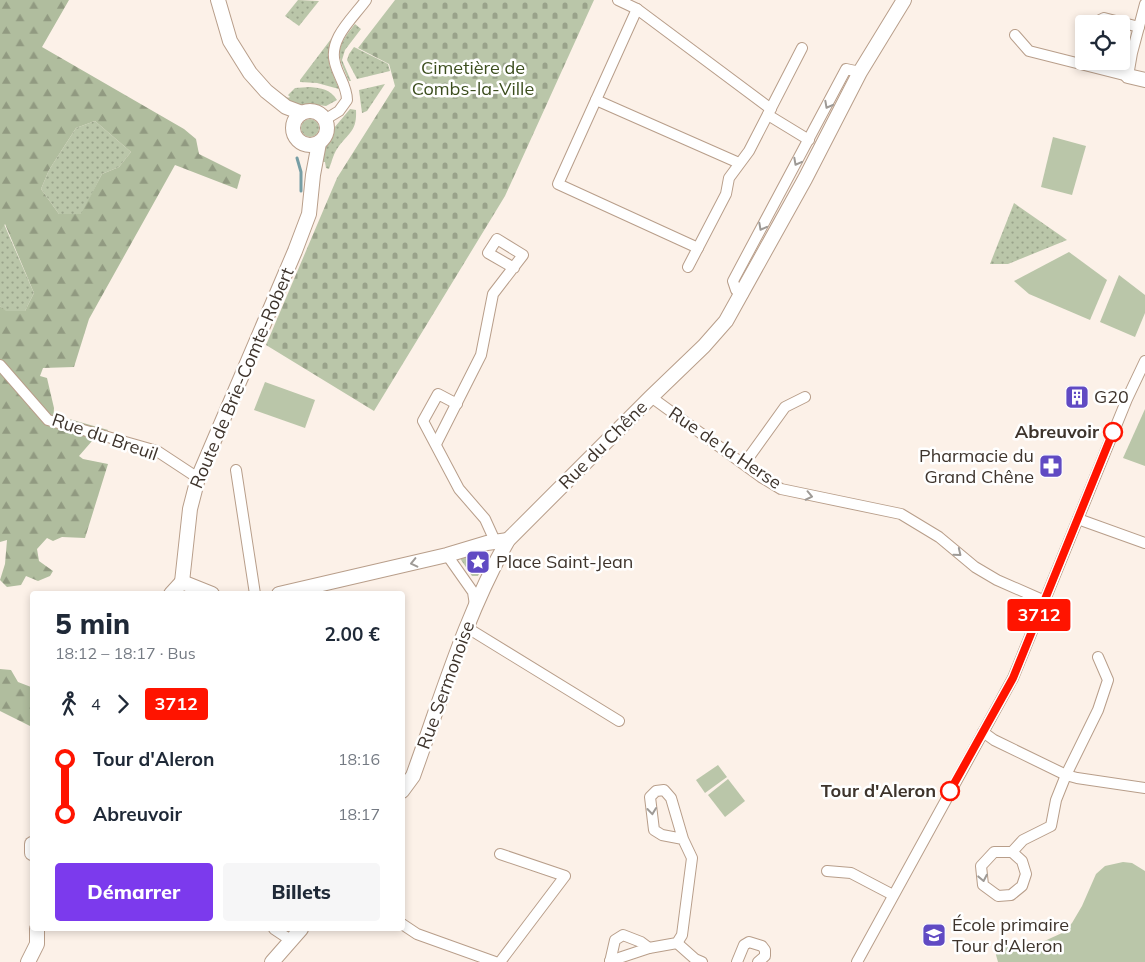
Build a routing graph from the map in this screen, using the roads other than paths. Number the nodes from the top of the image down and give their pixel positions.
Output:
1 (218, 0) edge
2 (366, 0) edge
3 (618, 0) edge
4 (904, 0) edge
5 (1145, 4) edge
6 (637, 9) junction
7 (1141, 24) edge
8 (1015, 35) dead end
9 (802, 48) dead end
10 (1075, 60) edge
11 (1110, 70) edge
12 (860, 72) junction
13 (1128, 76) junction
14 (1145, 80) edge
15 (266, 91) junction
16 (596, 100) junction
17 (769, 112) junction
18 (302, 113) junction
19 (326, 119) junction
20 (294, 133) junction
21 (809, 140) junction
22 (320, 143) junction
23 (303, 144) junction
24 (739, 163) junction
25 (313, 175) junction
26 (698, 248) junction
27 (688, 267) dead end
28 (514, 268) dead end
29 (743, 294) junction
30 (1145, 361) edge
31 (0, 365) edge
32 (651, 396) junction
33 (805, 397) dead end
34 (457, 404) junction
35 (436, 444) junction
36 (744, 464) junction
37 (236, 470) dead end
38 (198, 478) junction
39 (1078, 519) junction
40 (502, 541) junction
41 (1145, 543) edge
42 (447, 555) junction
43 (182, 582) junction
44 (174, 591) edge
45 (204, 591) edge
46 (255, 591) edge
47 (294, 591) edge
48 (1045, 601) junction
49 (474, 605) junction
50 (466, 627) junction
51 (1098, 658) dead end
52 (619, 721) dead end
53 (983, 732) junction
54 (1066, 774) junction
55 (405, 787) edge
56 (1145, 788) edge
57 (683, 839) junction
58 (1012, 852) junction
59 (500, 854) dead end
60 (827, 871) dead end
61 (893, 895) junction
62 (405, 926) edge
63 (37, 931) edge
64 (277, 931) edge
65 (299, 931) edge
66 (289, 941) junction
67 (677, 943) junction
68 (649, 948) junction
69 (472, 958) edge
70 (28, 962) edge
71 (272, 962) edge
72 (496, 962) edge
73 (500, 962) edge
74 (610, 962) edge
75 (702, 962) edge
76 (737, 962) edge
77 (758, 962) edge
78 (857, 962) edge

1 - 15 street
2 - 19 street
3 - 6 street
4 - 12 street, Rue du Chêne
5 - 7 street
6 - 16 street
6 - 17 street
7 - 13 street
8 - 10 street
9 - 17 street
11 - 13 street
12 -> 21 street
12 - 29 street, Rue du Chêne
13 - 14 street
15 - 18 street
15 - 20 street
16 - 24 street
16 - 26 street
17 - 21 street
17 - 24 street
18 - 19 street
18 - 20 street
19 - 22 street
20 - 23 street
21 -> 29 street
22 - 23 street
22 - 25 street, Route de Brie-Comte-Robert
23 - 25 street, Route de Brie-Comte-Robert
24 - 26 street
25 - 38 street, Route de Brie-Comte-Robert
26 - 27 street
28 - 34 street
29 - 32 street, Rue du Chêne
30 - 39 street
31 - 38 street, Rue du Breuil
32 - 36 street, Rue de la Herse
32 - 40 street, Rue du Chêne
33 - 36 street
34 - 35 street
34 - 35 street
35 - 40 street
36 -> 48 street, Rue de la Herse
37 - 46 street
38 - 43 street, Route de Brie-Comte-Robert
39 - 41 street
39 - 48 street
40 - 42 street
40 - 49 street, Rue du Chêne
42 -> 47 street
42 - 49 street
43 - 44 street
43 - 45 street
48 - 53 street
49 - 50 street, Rue Sermonoise
50 - 52 street
50 - 55 street, Rue Sermonoise
51 - 54 street
53 - 54 street
53 - 61 street
54 - 56 street
54 - 58 street
57 -> 57 street
57 - 67 street
58 -> 58 street
59 - 73 street
60 - 61 street
61 - 78 street
62 - 69 street
63 - 70 street
64 - 66 street
65 - 66 street
66 - 71 street
67 - 68 street
67 - 75 street
68 - 74 street
68 - 74 street
69 - 72 street
76 - 77 street

